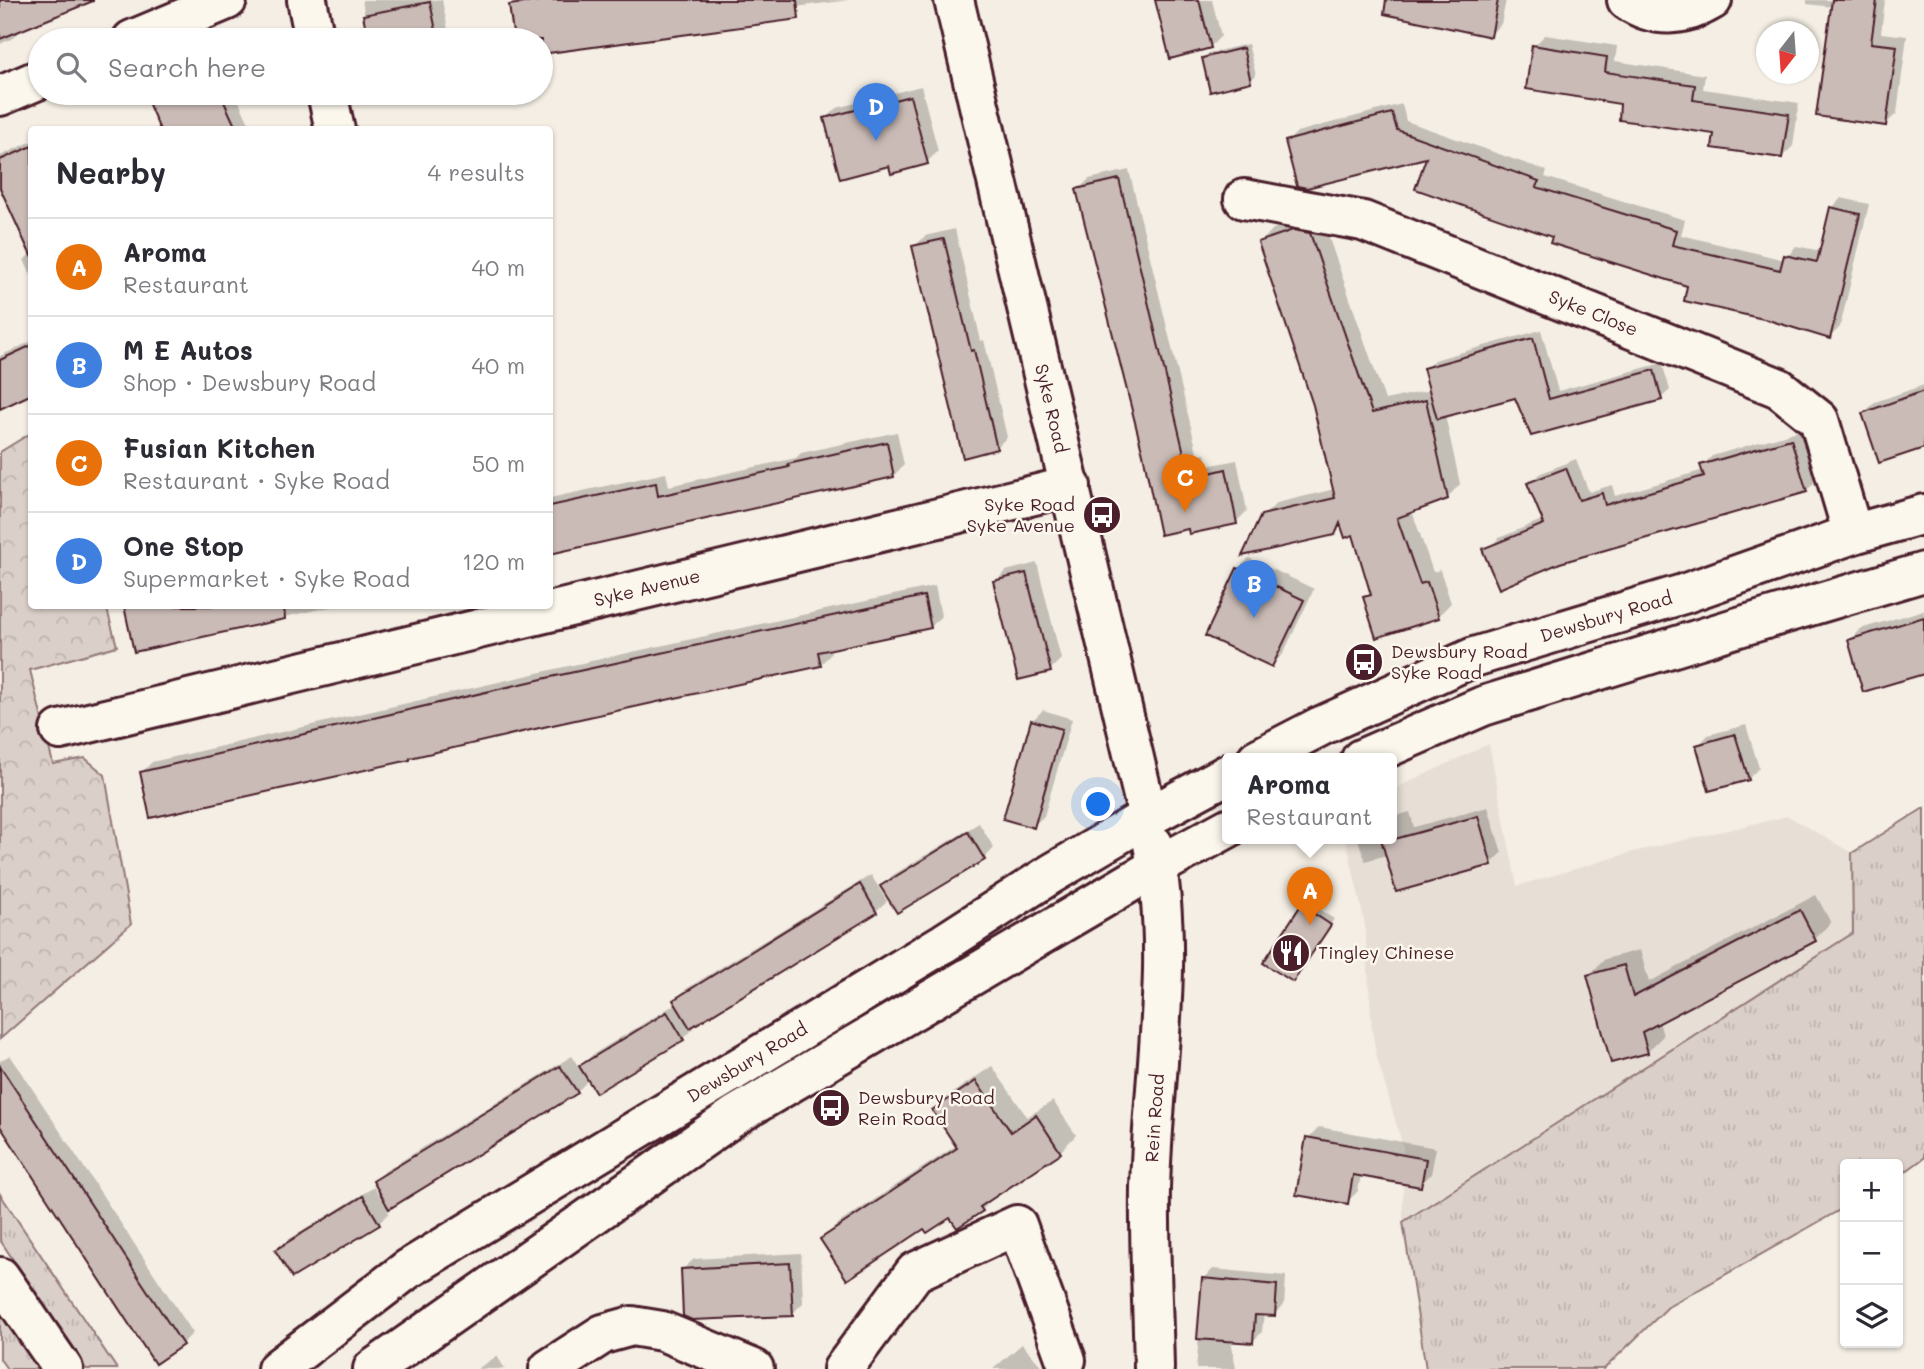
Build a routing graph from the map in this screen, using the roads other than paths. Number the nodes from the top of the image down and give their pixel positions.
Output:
1 (227, 0) edge
2 (307, 0) edge
3 (954, 0) edge
4 (1628, 0) edge
5 (1712, 0) edge
6 (160, 28) edge
7 (313, 28) edge
8 (28, 84) edge
9 (0, 96) edge
10 (330, 105) edge
11 (334, 126) edge
12 (1244, 200) dead end
13 (1071, 486) junction
14 (1924, 514) edge
15 (1853, 534) junction
16 (1924, 572) edge
17 (60, 730) dead end
18 (1269, 753) edge
19 (1376, 753) edge
20 (1222, 777) edge
21 (1148, 817) junction
22 (1222, 831) edge
23 (1158, 866) junction
24 (0, 1277) edge
25 (1066, 1360) dead end
26 (62, 1369) edge
27 (277, 1369) edge
28 (373, 1369) edge
29 (549, 1369) edge
30 (754, 1369) edge
31 (843, 1369) edge
32 (1154, 1369) edge

1 - 6 main road
2 - 7 main road
3 - 13 main road, Syke Road
4 - 5 main road
8 - 9 main road
10 - 11 main road
12 - 15 main road, Syke Close
13 - 17 main road, Syke Avenue
13 - 21 main road, Syke Road
14 - 15 main road, Dewsbury Road
15 - 18 main road, Dewsbury Road
16 - 19 main road
20 - 21 main road, Dewsbury Road
21 - 23 main road, Rein Road
21 - 27 main road, Dewsbury Road
22 - 23 main road
23 - 28 main road
23 - 32 main road, Rein Road
24 - 26 main road
25 - 31 main road
29 - 30 main road

